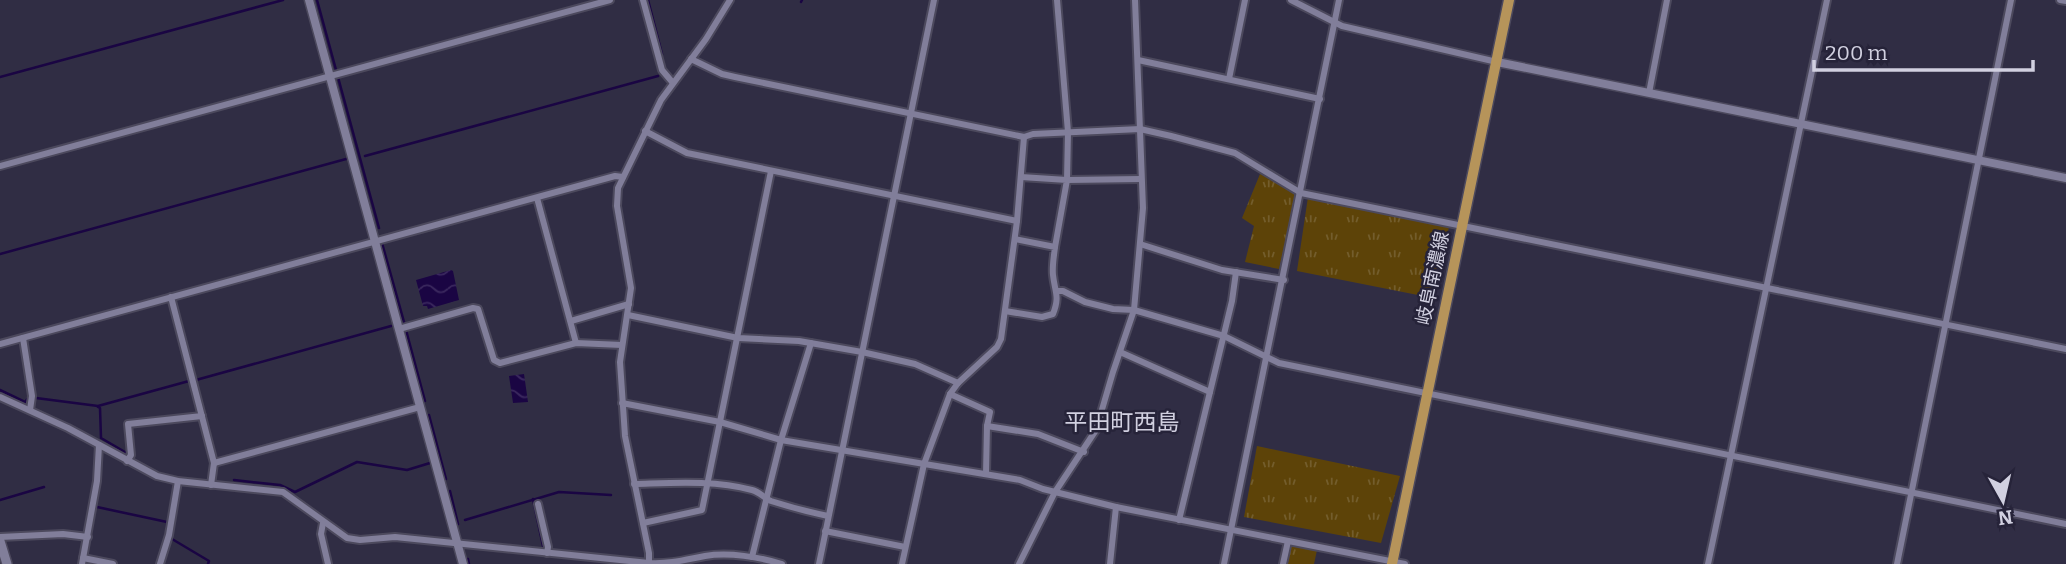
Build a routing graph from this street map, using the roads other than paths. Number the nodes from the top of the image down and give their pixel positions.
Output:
1 (309, 0) edge
2 (610, 0) edge
3 (643, 0) edge
4 (730, 0) edge
5 (934, 0) edge
6 (1057, 0) edge
7 (1135, 0) edge
8 (1245, 0) edge
9 (1291, 0) edge
10 (1339, 0) edge
11 (1509, 0) edge
12 (1667, 0) edge
13 (1827, 0) edge
14 (2011, 0) edge
15 (2060, 0) edge
16 (2066, 1) edge
17 (1335, 23) junction
18 (691, 59) junction
19 (1138, 60) junction
20 (1497, 62) junction
21 (335, 75) junction
22 (1229, 79) junction
23 (673, 83) junction
24 (1649, 93) junction
25 (1320, 99) junction
26 (911, 113) junction
27 (1801, 124) junction
28 (1140, 129) junction
29 (645, 131) junction
30 (1068, 132) junction
31 (1024, 137) junction
32 (1980, 160) junction
33 (0, 166) edge
34 (771, 171) junction
35 (623, 177) junction
36 (1021, 177) junction
37 (2066, 178) edge
38 (1141, 179) junction
39 (1067, 180) junction
40 (1301, 193) junction
41 (893, 196) junction
42 (537, 198) junction
43 (1017, 221) junction
44 (1461, 225) junction
45 (1015, 239) junction
46 (374, 242) junction
47 (1140, 244) junction
48 (1055, 247) junction
49 (1236, 272) junction
50 (1284, 280) junction
51 (1767, 288) junction
52 (1058, 291) junction
53 (171, 298) junction
54 (629, 304) junction
55 (1134, 310) junction
56 (1005, 311) junction
57 (628, 315) junction
58 (571, 321) junction
59 (1947, 326) junction
60 (399, 329) junction
61 (1224, 336) junction
62 (23, 338) junction
63 (738, 338) junction
64 (576, 343) junction
65 (811, 343) junction
66 (0, 344) edge
67 (622, 345) junction
68 (2066, 349) edge
69 (862, 352) junction
70 (1120, 352) junction
71 (1267, 358) junction
72 (958, 383) junction
73 (1210, 392) junction
74 (1427, 392) junction
75 (950, 394) junction
76 (0, 397) edge
77 (622, 404) junction
78 (419, 407) junction
79 (30, 410) junction
80 (202, 416) junction
81 (720, 422) junction
82 (987, 426) junction
83 (781, 440) junction
84 (99, 445) junction
85 (842, 450) junction
86 (1084, 452) junction
87 (1731, 454) junction
88 (127, 461) junction
89 (214, 463) junction
90 (924, 464) junction
91 (986, 474) junction
92 (178, 481) junction
93 (708, 482) junction
94 (634, 484) junction
95 (211, 485) junction
96 (1055, 492) junction
97 (1913, 492) junction
98 (766, 499) junction
99 (538, 504) dead end
100 (1116, 507) junction
101 (828, 516) junction
102 (1179, 520) junction
103 (323, 523) junction
104 (643, 523) junction
105 (2066, 524) edge
106 (1231, 530) junction
107 (825, 531) junction
108 (88, 537) junction
109 (0, 539) edge
110 (1288, 541) junction
111 (457, 544) junction
112 (905, 547) junction
113 (547, 553) junction
114 (752, 557) junction
115 (82, 561) edge
116 (649, 563) edge
117 (1392, 563) edge
118 (7, 564) edge
119 (113, 564) edge
120 (160, 564) edge
121 (328, 564) edge
122 (463, 564) edge
123 (674, 564) edge
124 (782, 564) edge
125 (818, 564) edge
126 (902, 564) edge
127 (1019, 564) edge
128 (1110, 564) edge
129 (1224, 564) edge
130 (1283, 564) edge
131 (1405, 564) edge
132 (1708, 564) edge
133 (1898, 564) edge

1 - 21 street
2 - 21 street
3 - 23 street
4 - 18 street
5 - 26 street
6 - 30 street
7 - 19 street
8 - 22 street
9 - 17 street
10 - 17 street
11 - 20 main road, 岐阜南濃線
12 - 24 street
13 - 27 street
14 - 32 street
15 - 16 street
17 - 20 street
17 - 25 street
18 - 23 street
18 - 26 street
19 - 22 street
19 - 28 street
20 - 24 street
20 - 44 main road, 岐阜南濃線
21 - 33 street
21 - 46 street
22 - 25 street
23 - 29 street
24 - 27 street
25 - 40 street
26 - 31 street
26 - 41 street
27 - 32 street
27 - 51 street
28 - 30 street
28 - 38 street
28 - 40 street
29 - 34 street
29 - 35 street
30 - 31 street
30 - 39 street
31 - 36 street
32 - 37 street
32 - 59 street
34 - 41 street
34 - 63 street
35 - 42 street
35 - 54 street
36 - 39 street
36 - 43 street
38 - 39 street
38 - 47 street
39 - 48 street
40 - 44 street
40 - 50 street
41 - 43 street
41 - 69 street
42 - 46 street
42 - 58 street
43 - 45 street
44 - 51 street
44 - 74 main road, 岐阜南濃線
45 - 48 street
45 - 56 street
46 - 53 street
46 - 60 street
47 - 49 street
47 - 55 street
48 - 52 street
49 - 50 street
49 - 61 street
50 - 71 street
51 - 59 street
51 - 87 street
52 - 55 street
52 - 56 street
53 - 62 street
53 - 80 street
54 - 57 street
54 - 58 street
55 - 61 street
55 - 70 street
56 - 72 street
57 - 63 street
57 - 67 street
58 - 64 street
59 - 68 street
59 - 97 street
60 - 64 street
60 - 78 street
61 - 71 street
61 - 73 street
62 - 66 street
62 - 79 street
63 - 65 street
63 - 81 street
64 - 67 street
65 - 69 street
65 - 83 street
67 - 77 street
69 - 72 street
69 - 85 street
70 - 73 street
70 - 86 street
71 - 74 street
71 - 106 street
72 - 75 street
73 - 102 street
74 - 87 street
74 - 117 main road, 岐阜南濃線
75 - 82 street
75 - 90 street
76 - 79 street
77 - 81 street
77 - 94 street
78 - 89 street
78 - 111 street
79 - 84 street
80 - 88 street
80 - 89 street
81 - 83 street
81 - 93 street
82 - 86 street
82 - 91 street
83 - 85 street
83 - 98 street
84 - 88 street
84 - 108 street
85 - 90 street
85 - 101 street
86 - 96 street
87 - 97 street
87 - 132 street
88 - 92 street
89 - 95 street
90 - 91 street
90 - 112 street
91 - 96 street
92 - 95 street
92 - 120 street
93 - 94 street
93 - 98 street
93 - 104 street
94 - 104 street
95 - 103 street
96 - 100 street
96 - 127 street
97 - 105 street
97 - 133 street
98 - 101 street
98 - 114 street
99 - 113 street
100 - 102 street
100 - 128 street
101 - 107 street
102 - 106 street
103 - 111 street
103 - 121 street
104 - 116 street
106 - 110 street
106 - 129 street
107 - 112 street
107 - 125 street
108 - 109 street
108 - 115 street
109 - 118 main road
110 - 117 street
110 - 130 street
111 - 113 street
111 - 122 street
112 - 126 street
113 - 116 street
114 - 123 street
114 - 124 street
115 - 119 street
116 - 123 street
117 - 131 street

